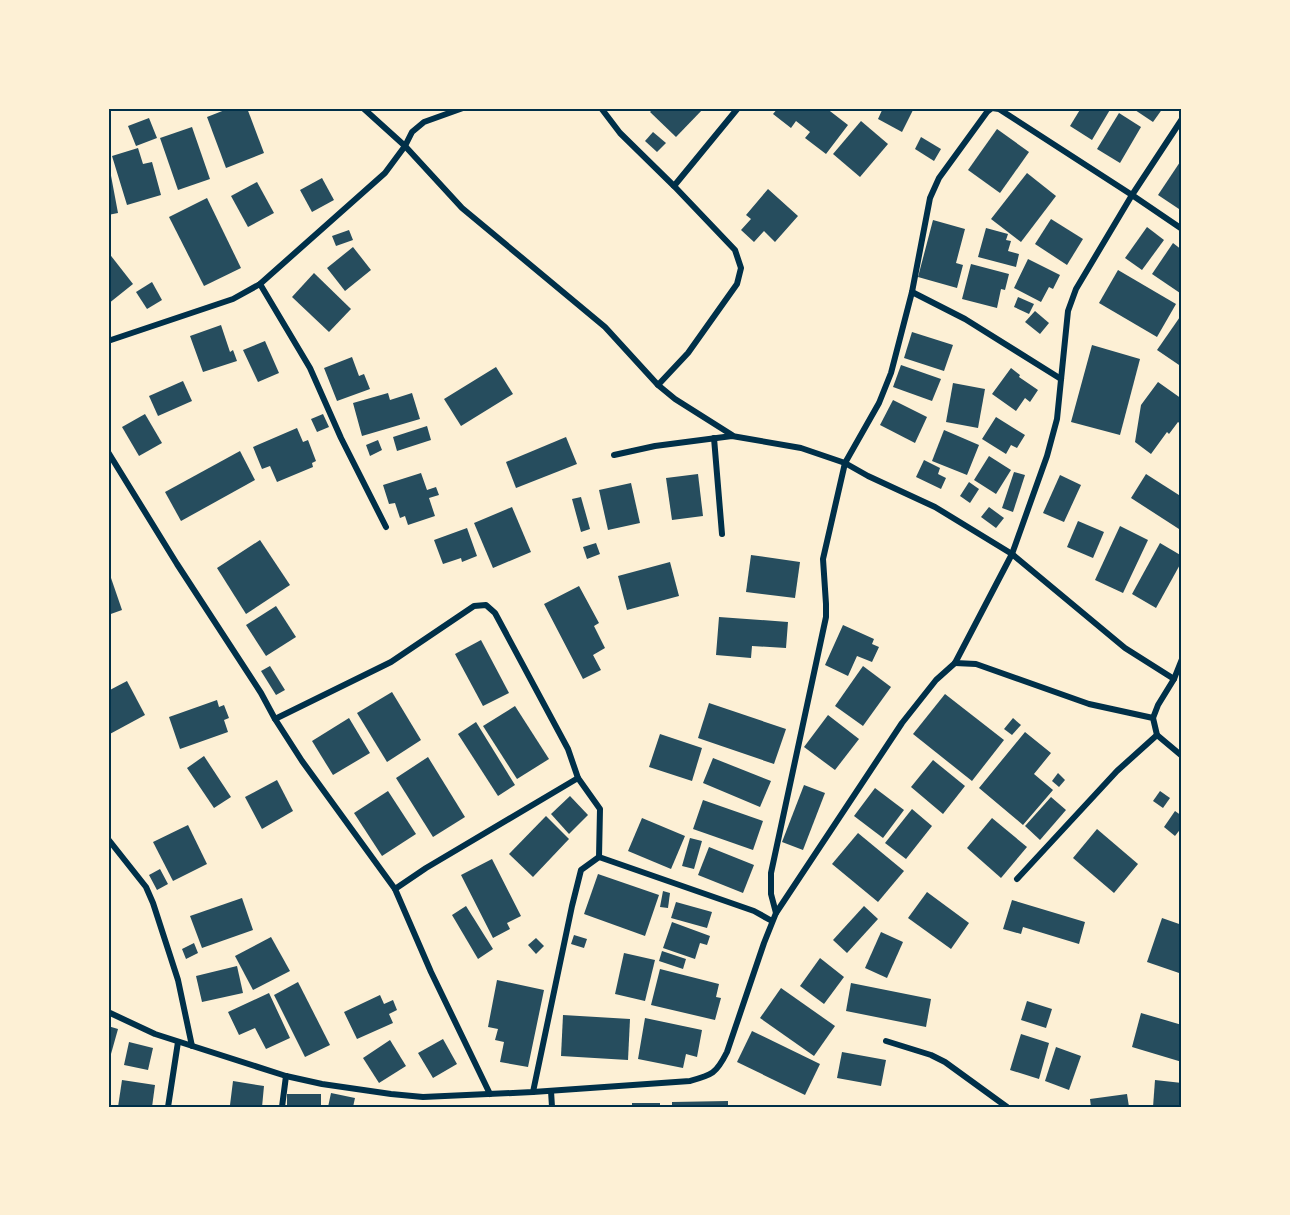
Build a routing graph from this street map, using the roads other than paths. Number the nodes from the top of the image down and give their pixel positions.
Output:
1 (363, 108) edge
2 (463, 108) edge
3 (601, 108) edge
4 (738, 108) edge
5 (1182, 119) edge
6 (405, 146) junction
7 (674, 186) junction
8 (1132, 195) junction
9 (1182, 229) edge
10 (260, 284) junction
11 (912, 292) junction
12 (108, 341) edge
13 (1061, 379) junction
14 (658, 385) junction
15 (732, 436) junction
16 (714, 438) junction
17 (108, 452) edge
18 (615, 455) dead end
19 (844, 463) junction
20 (386, 527) dead end
21 (722, 534) dead end
22 (1012, 554) junction
23 (1182, 659) edge
24 (955, 663) junction
25 (1174, 679) junction
26 (1154, 718) junction
27 (275, 719) junction
28 (1157, 735) junction
29 (1182, 756) edge
30 (578, 778) junction
31 (108, 839) edge
32 (599, 857) junction
33 (1017, 879) dead end
34 (395, 889) junction
35 (776, 914) junction
36 (772, 921) junction
37 (108, 1012) edge
38 (886, 1041) dead end
39 (178, 1042) junction
40 (192, 1046) junction
41 (286, 1076) junction
42 (551, 1091) junction
43 (533, 1092) junction
44 (490, 1094) junction
45 (423, 1097) junction
46 (168, 1107) edge
47 (282, 1107) edge
48 (424, 1107) edge
49 (552, 1107) edge
50 (1007, 1107) edge

1 - 6 street
2 - 6 street
3 - 7 street
4 - 7 street
5 - 8 street
6 - 10 street
6 - 14 street
7 - 14 street
8 - 9 street
8 - 11 street
8 - 13 street
10 - 12 street
10 - 20 street
11 - 13 street
11 - 19 street
13 - 22 street
14 - 15 street
15 - 16 street
15 - 19 street
16 - 18 street
16 - 21 street
17 - 27 street
19 - 22 street
19 - 35 street
22 - 24 street
22 - 25 street
23 - 25 street
24 - 26 street
24 - 35 street
25 - 26 street
26 - 28 street
27 - 30 street
27 - 34 street
28 - 29 street
28 - 33 street
30 - 32 street
30 - 34 street
31 - 40 street
32 - 36 street
32 - 43 street
34 - 44 street
35 - 36 street
36 - 42 street
37 - 39 street
38 - 50 street
39 - 40 street
39 - 46 street
40 - 41 street
41 - 45 street
41 - 47 street
42 - 43 street
42 - 49 street
43 - 44 street
44 - 45 street
45 - 48 street

